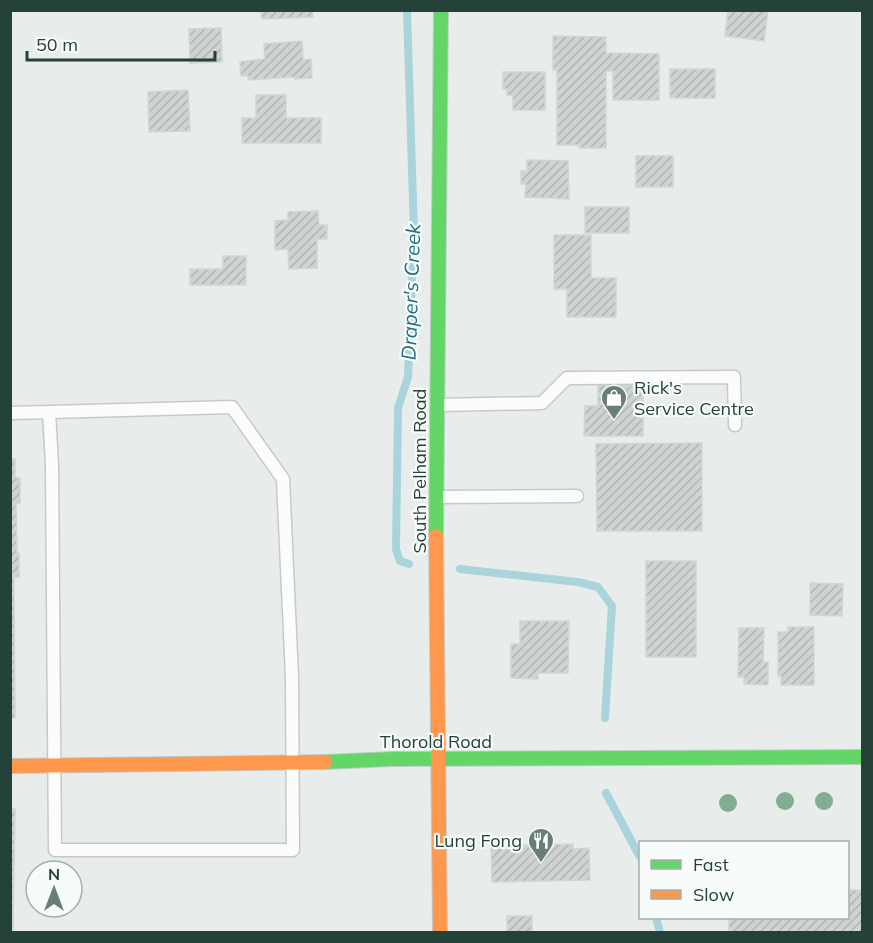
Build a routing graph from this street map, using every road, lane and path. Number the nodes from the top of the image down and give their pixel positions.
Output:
1 (441, 10) edge
2 (437, 405) junction
3 (49, 412) junction
4 (10, 413) edge
5 (735, 425) dead end
6 (577, 496) dead end
7 (436, 498) junction
8 (862, 757) edge
9 (439, 760) junction
10 (293, 764) junction
11 (10, 766) edge
12 (54, 766) junction
13 (440, 933) edge

1 - 2 main road, South Pelham Road
2 - 5 lane
2 - 7 main road, South Pelham Road
3 - 4 lane
3 - 10 lane
3 - 12 lane
6 - 7 lane
7 - 9 main road, South Pelham Road
8 - 9 main road, Thorold Road
9 - 10 main road, Thorold Road
9 - 13 main road, South Pelham Road
10 - 12 main road, Thorold Road
10 - 12 lane
11 - 12 main road, Thorold Road

